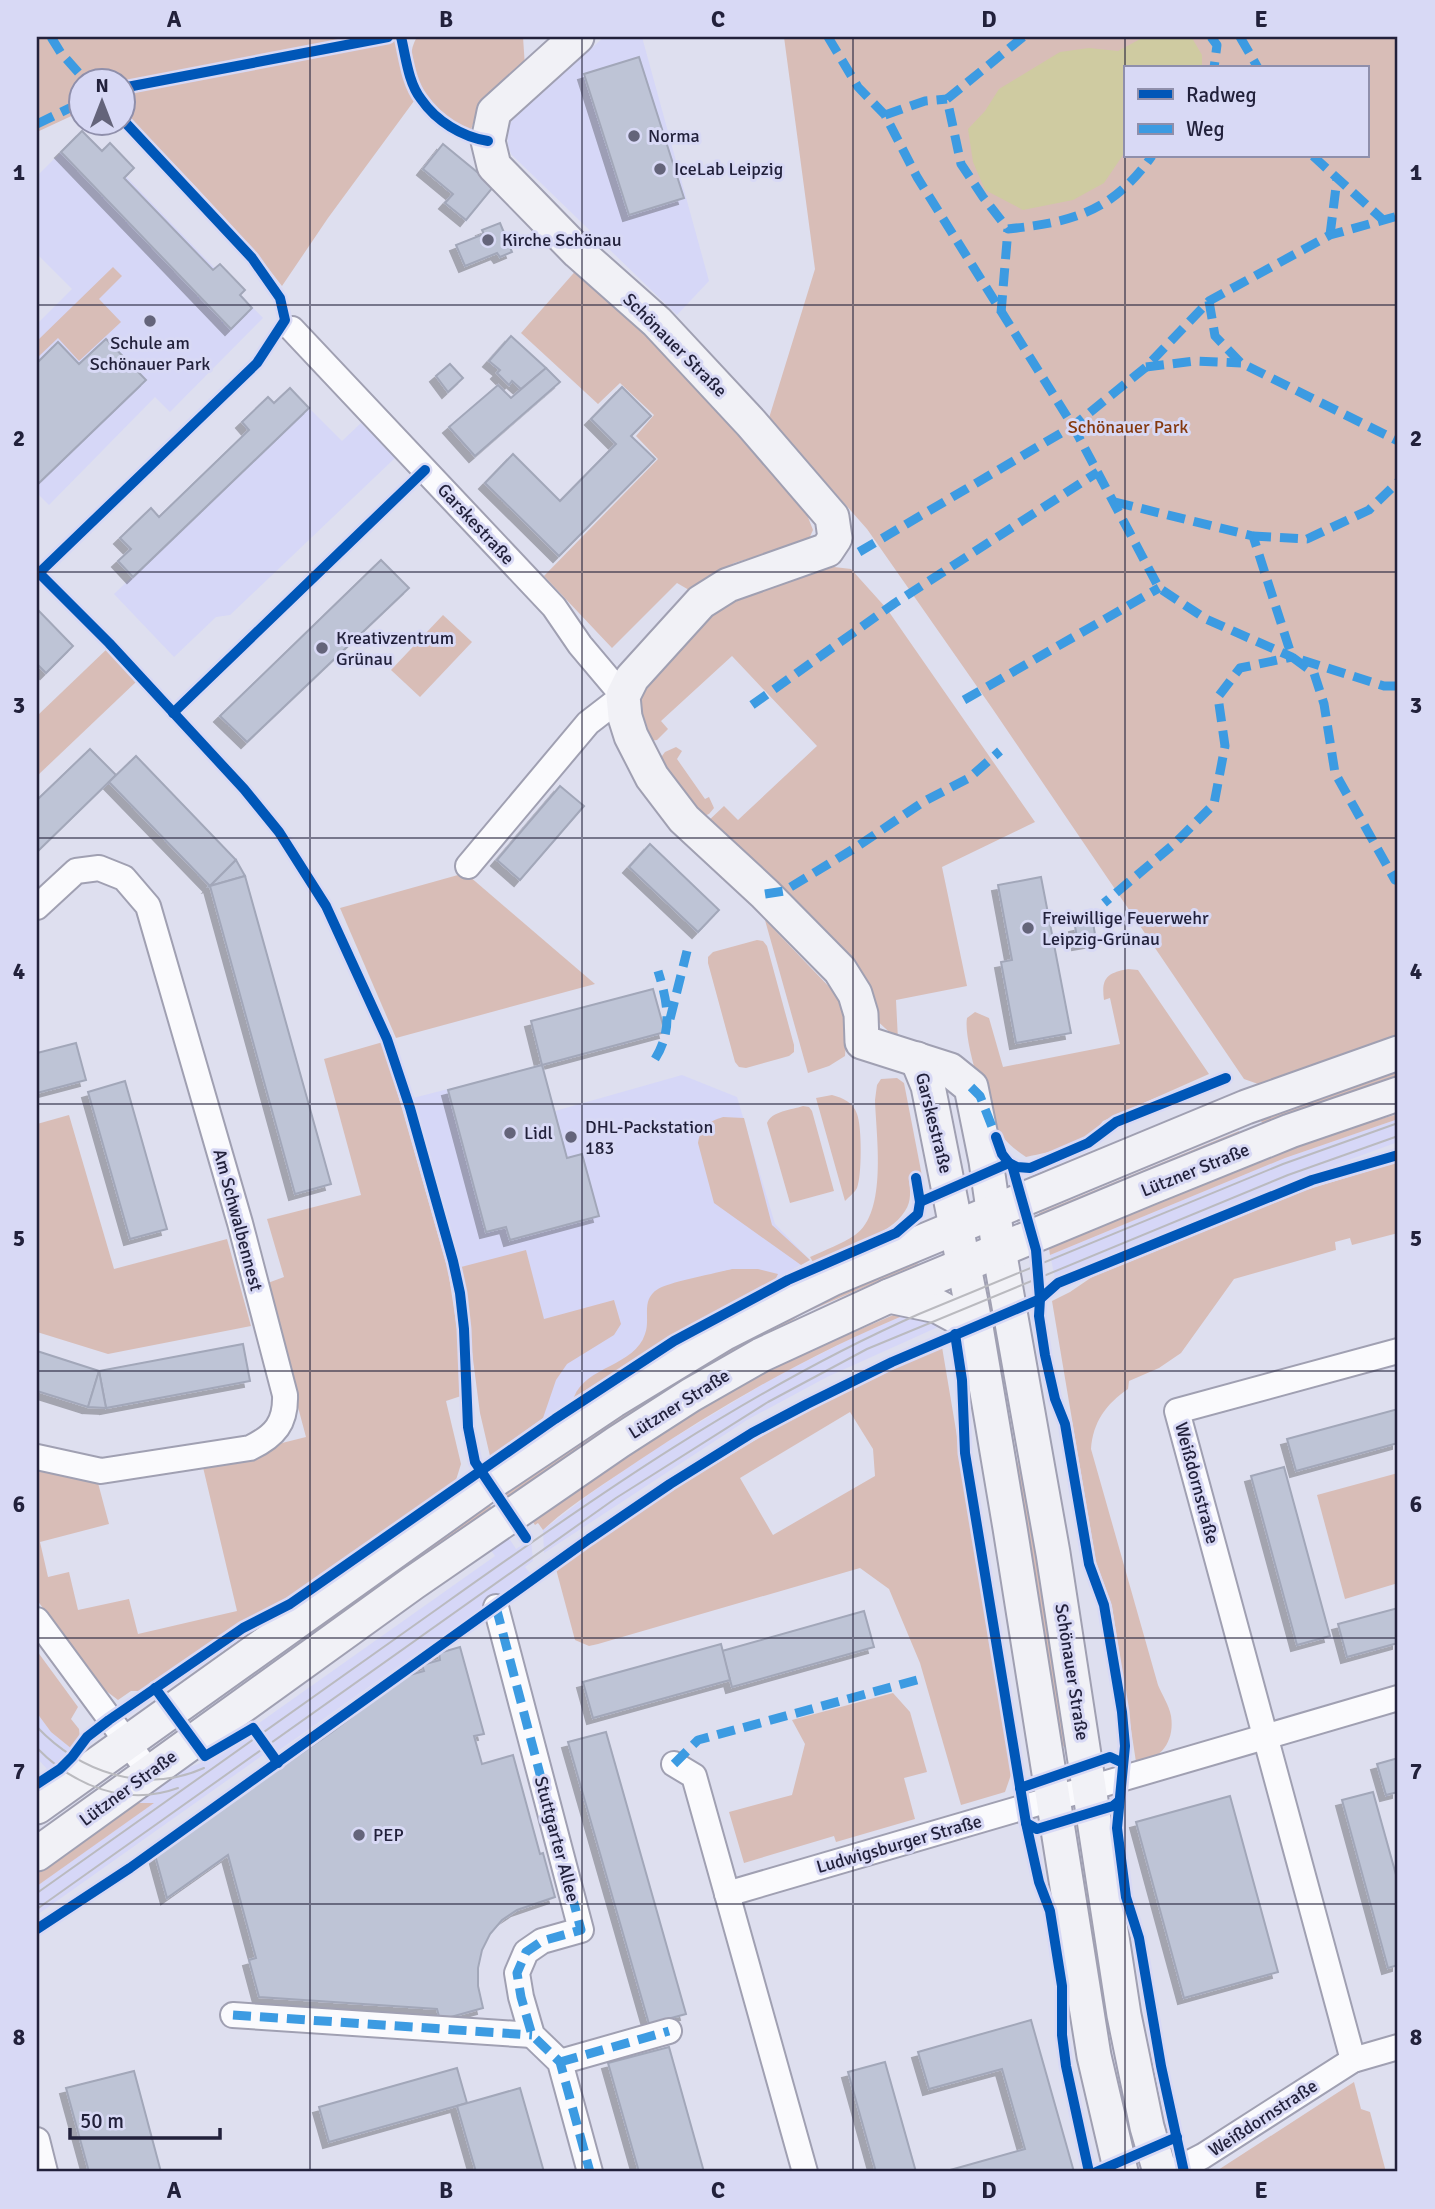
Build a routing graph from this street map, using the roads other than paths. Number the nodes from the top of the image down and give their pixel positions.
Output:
1 (577, 37) edge
2 (292, 329) dead end
3 (623, 696) junction
4 (468, 866) dead end
5 (37, 907) edge
6 (1398, 1053) edge
7 (917, 1059) junction
8 (1398, 1094) edge
9 (994, 1212) junction
10 (957, 1228) junction
11 (999, 1250) junction
12 (964, 1265) junction
13 (889, 1296) junction
14 (976, 1327) junction
15 (1398, 1351) edge
16 (37, 1457) edge
17 (496, 1607) dead end
18 (37, 1620) edge
19 (1398, 1698) edge
20 (1265, 1736) junction
21 (126, 1743) junction
22 (674, 1764) dead end
23 (149, 1772) junction
24 (1072, 1794) junction
25 (37, 1807) edge
26 (37, 1854) edge
27 (727, 1894) junction
28 (233, 2015) dead end
29 (669, 2031) dead end
30 (532, 2035) junction
31 (1398, 2048) edge
32 (1353, 2060) junction
33 (560, 2062) junction
34 (37, 2140) edge
35 (46, 2172) edge
36 (590, 2172) edge
37 (805, 2172) edge
38 (1121, 2172) edge
39 (1160, 2172) edge
40 (1172, 2172) edge

1 - 3 main road, Schönauer Straße
2 - 3 street, Garskestraße
3 - 4 street
3 - 7 main road, Garskestraße
5 - 16 street, Am Schwalbennest
6 - 9 main road, Lützner Straße
7 - 9 main road, Garskestraße
7 - 10 main road, Garskestraße
8 - 11 main road, Lützner Straße
9 - 10 main road, Lützner Straße
9 - 11 main road, Schönauer Straße
10 - 12 main road, Schönauer Straße
10 - 21 main road, Lützner Straße
11 - 12 main road, Lützner Straße
11 - 24 main road, Schönauer Straße
12 - 13 main road, Lützner Straße
12 - 14 main road, Schönauer Straße
13 - 14 main road
13 - 23 main road, Lützner Straße
14 - 24 main road, Schönauer Straße
15 - 20 street, Weißdornstraße
17 - 30 street, Stuttgarter Allee
18 - 21 street
19 - 20 street
20 - 24 street
20 - 32 street, Weißdornstraße
21 - 23 street
21 - 25 main road, Lützner Straße
22 - 27 street
23 - 26 main road, Lützner Straße
24 - 27 street, Ludwigsburger Straße
24 - 38 main road, Schönauer Straße
24 - 39 main road, Schönauer Straße
27 - 37 street
28 - 30 street
29 - 33 street
30 - 33 street, Stuttgarter Allee
31 - 32 street, Weißdornstraße
32 - 40 street, Weißdornstraße
33 - 36 street
34 - 35 street

